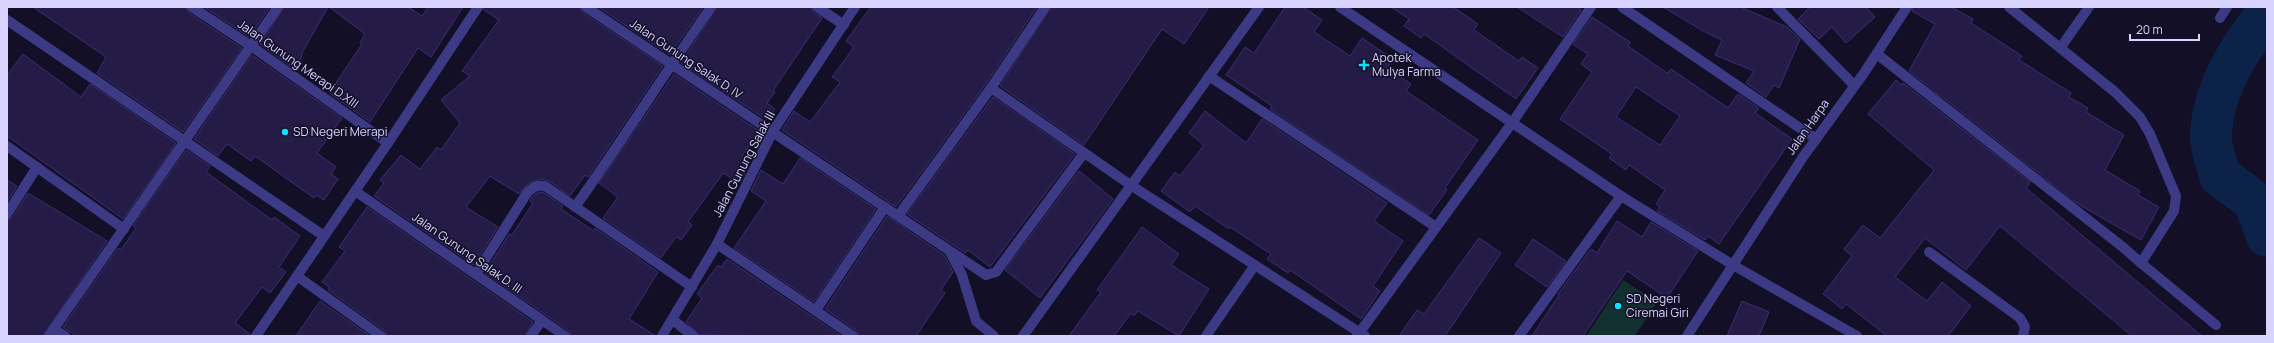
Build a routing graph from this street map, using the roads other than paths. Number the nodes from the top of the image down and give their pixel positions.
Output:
1 (192, 7) edge
2 (278, 7) edge
3 (478, 7) edge
4 (586, 7) edge
5 (711, 7) edge
6 (817, 7) edge
7 (855, 7) edge
8 (1045, 7) edge
9 (1259, 7) edge
10 (1340, 7) edge
11 (1591, 7) edge
12 (1622, 7) edge
13 (1778, 7) edge
14 (1907, 7) edge
15 (2010, 7) edge
16 (2089, 7) edge
17 (2227, 7) edge
18 (2220, 18) dead end
19 (8, 22) edge
20 (844, 25) junction
21 (251, 46) junction
22 (2061, 47) junction
23 (1877, 54) junction
24 (671, 64) junction
25 (1208, 76) junction
26 (1854, 85) junction
27 (991, 88) junction
28 (1512, 123) junction
29 (772, 131) junction
30 (1816, 139) junction
31 (185, 142) junction
32 (388, 143) junction
33 (7, 146) edge
34 (1084, 153) junction
35 (37, 167) junction
36 (1132, 186) junction
37 (355, 191) junction
38 (1621, 196) junction
39 (575, 207) junction
40 (885, 207) junction
41 (7, 214) edge
42 (898, 216) junction
43 (1436, 227) junction
44 (124, 229) junction
45 (324, 236) junction
46 (717, 244) junction
47 (949, 251) junction
48 (1929, 252) dead end
49 (2141, 263) junction
50 (1733, 264) junction
51 (1256, 265) junction
52 (476, 274) junction
53 (297, 276) junction
54 (692, 287) junction
55 (816, 310) junction
56 (542, 320) junction
57 (673, 320) junction
58 (2216, 325) dead end
59 (52, 332) edge
60 (1360, 335) edge
61 (65, 336) edge
62 (256, 336) edge
63 (381, 336) edge
64 (531, 336) edge
65 (564, 336) edge
66 (662, 336) edge
67 (693, 336) edge
68 (853, 336) edge
69 (994, 336) edge
70 (1023, 336) edge
71 (1206, 336) edge
72 (1518, 336) edge
73 (1687, 336) edge
74 (1857, 336) edge
75 (2023, 336) edge

1 - 21 street, Jalan Gunung Merapi D.XIII
2 - 21 street
3 - 32 street
4 - 24 street, Jalan Gunung Salak D. IV
5 - 24 street
6 - 20 street
7 - 20 street, Jalan Gunung Salak III
8 - 27 street
9 - 25 street
10 - 28 street
11 - 28 street
12 - 30 street
13 - 26 street
14 - 23 street, Jalan Harpa
15 - 22 street
16 - 22 street
17 - 18 street
19 - 31 street
20 - 29 street, Jalan Gunung Salak III
21 - 31 street
21 - 32 street, Jalan Gunung Merapi D.XIII
22 - 49 street
23 - 26 street, Jalan Harpa
23 - 49 street
24 - 29 street, Jalan Gunung Salak D. IV
24 - 39 street
25 - 36 street
25 - 43 street
26 - 30 street, Jalan Harpa
27 - 34 street
27 - 42 street
28 - 38 street
28 - 43 street
29 - 40 street, Jalan Gunung Salak D. IV
29 - 46 street, Jalan Gunung Salak III
30 - 50 street, Jalan Harpa
31 - 44 street
31 - 45 street
32 - 37 street
33 - 35 street
34 - 36 street
34 - 47 street, Jalan Gunung Salak D. IV
35 - 41 street
35 - 44 street
36 - 51 street
36 - 70 street
37 - 45 street
37 - 52 street, Jalan Gunung Salak D. III
38 - 50 street
38 - 72 street
39 - 52 street
39 - 54 street
40 - 42 street, Jalan Gunung Salak D. IV
40 - 55 street
42 - 47 street, Jalan Gunung Salak D. IV
43 - 60 street
44 - 59 street
45 - 53 street
46 - 54 street, Jalan Gunung Salak III
46 - 55 street
47 - 69 street
48 - 75 street
49 - 58 street
50 - 73 street, Jalan Harpa
50 - 74 street
51 - 60 street
51 - 71 street
52 - 56 street, Jalan Gunung Salak D. III
53 - 62 street
53 - 63 street
54 - 57 street, Jalan Gunung Salak III
55 - 68 street
56 - 64 street
56 - 65 street, Jalan Gunung Salak D. III
57 - 66 street, Jalan Gunung Salak III
57 - 67 street
59 - 61 street

